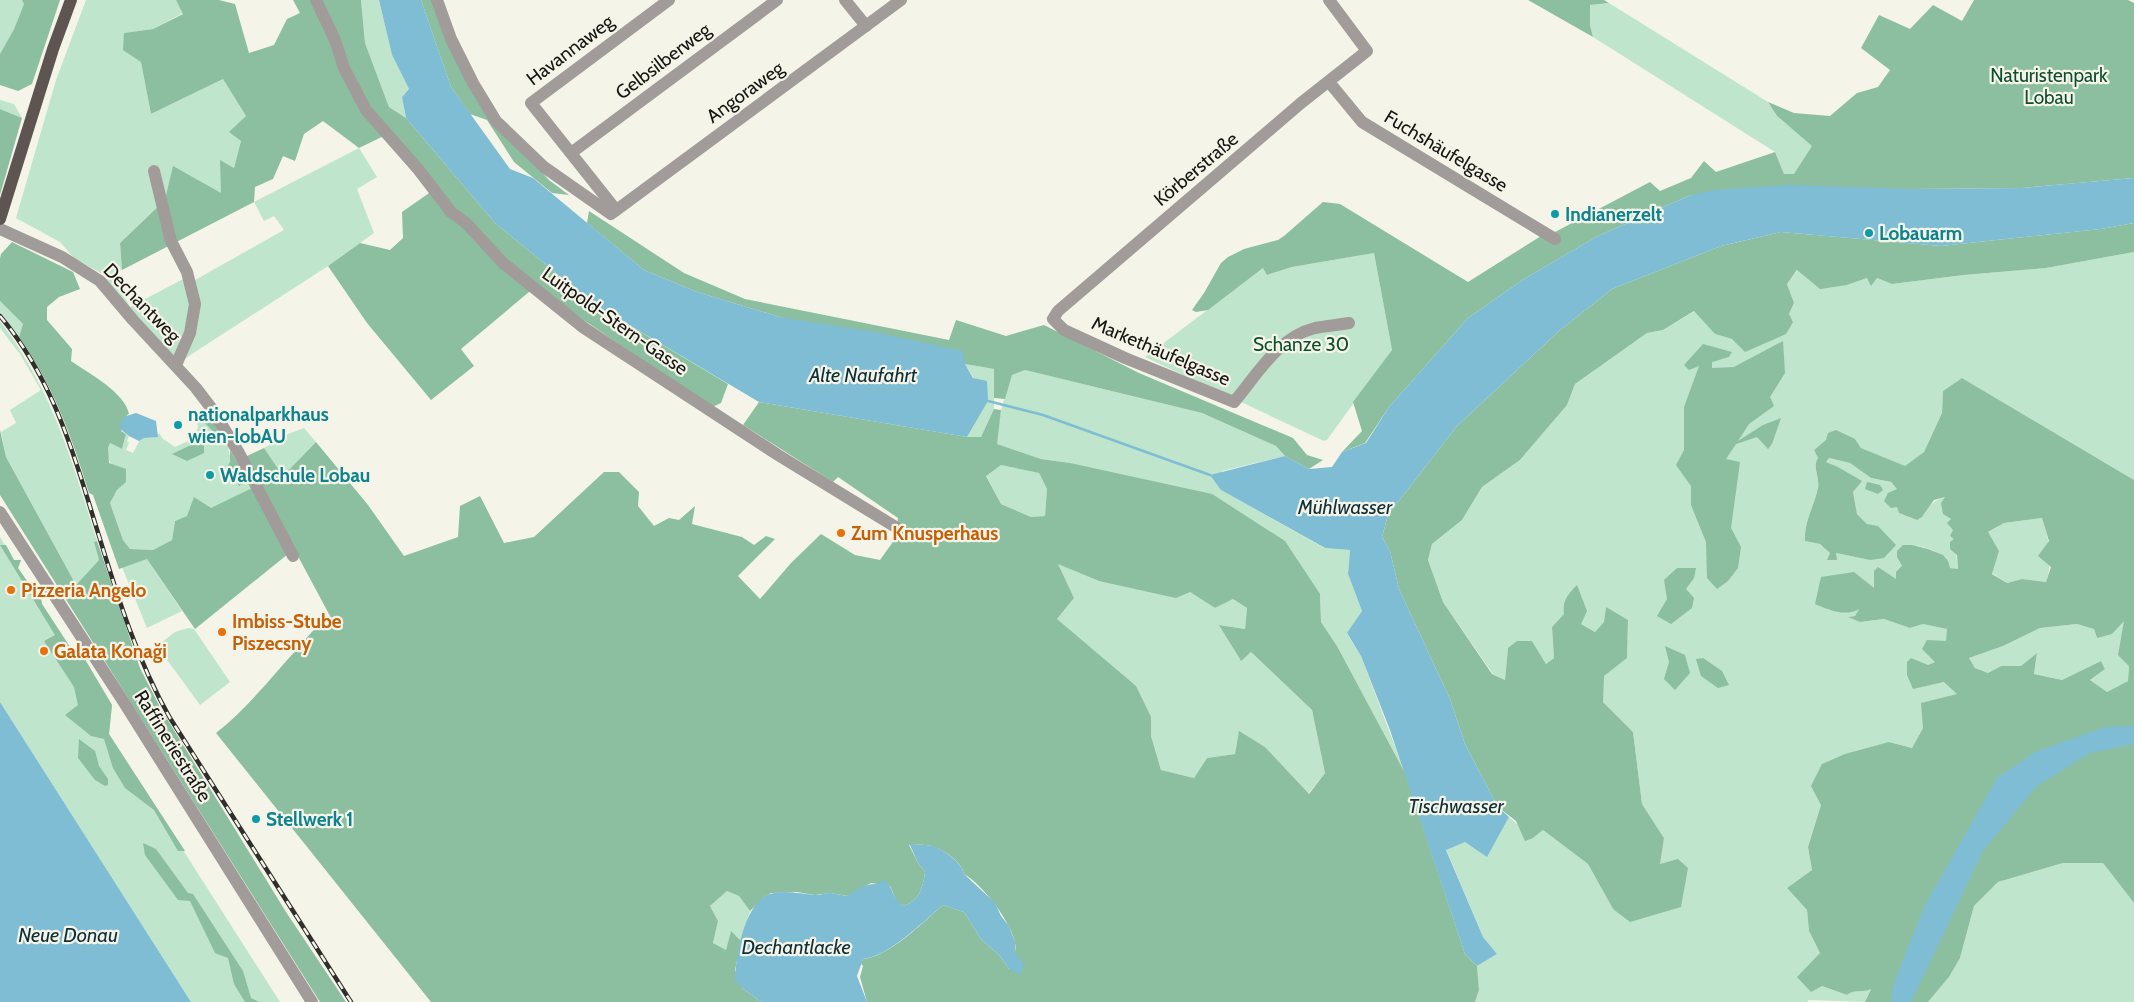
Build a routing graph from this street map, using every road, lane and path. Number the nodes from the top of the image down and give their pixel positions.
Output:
1 (71, 0) edge
2 (316, 0) edge
3 (437, 0) edge
4 (669, 0) edge
5 (777, 0) edge
6 (845, 0) edge
7 (901, 0) edge
8 (1329, 0) edge
9 (866, 26) junction
10 (1329, 82) junction
11 (571, 153) junction
12 (154, 171) dead end
13 (613, 212) junction
14 (0, 219) edge
15 (0, 229) edge
16 (1555, 239) dead end
17 (1053, 319) joint
18 (1350, 323) dead end
19 (176, 366) junction
20 (0, 512) edge
21 (907, 534) dead end
22 (292, 556) dead end
23 (312, 1002) edge

1 - 14 main road
2 - 21 street, Luitpold-Stern-Gasse
3 - 13 street
4 - 11 street, Havannaweg
5 - 11 street, Gelbsilberweg
6 - 9 street
7 - 9 street, Angoraweg
8 - 10 street, Körberstraße
9 - 13 street, Angoraweg
10 - 16 street, Fuchshäufelgasse
10 - 17 street, Körberstraße
11 - 13 street, Havannaweg
12 - 19 street, Dechantweg
15 - 19 street, Dechantweg
17 - 18 street, Markethäufelgasse
19 - 22 street, Dechantweg
20 - 23 street, Raffineriestraße

